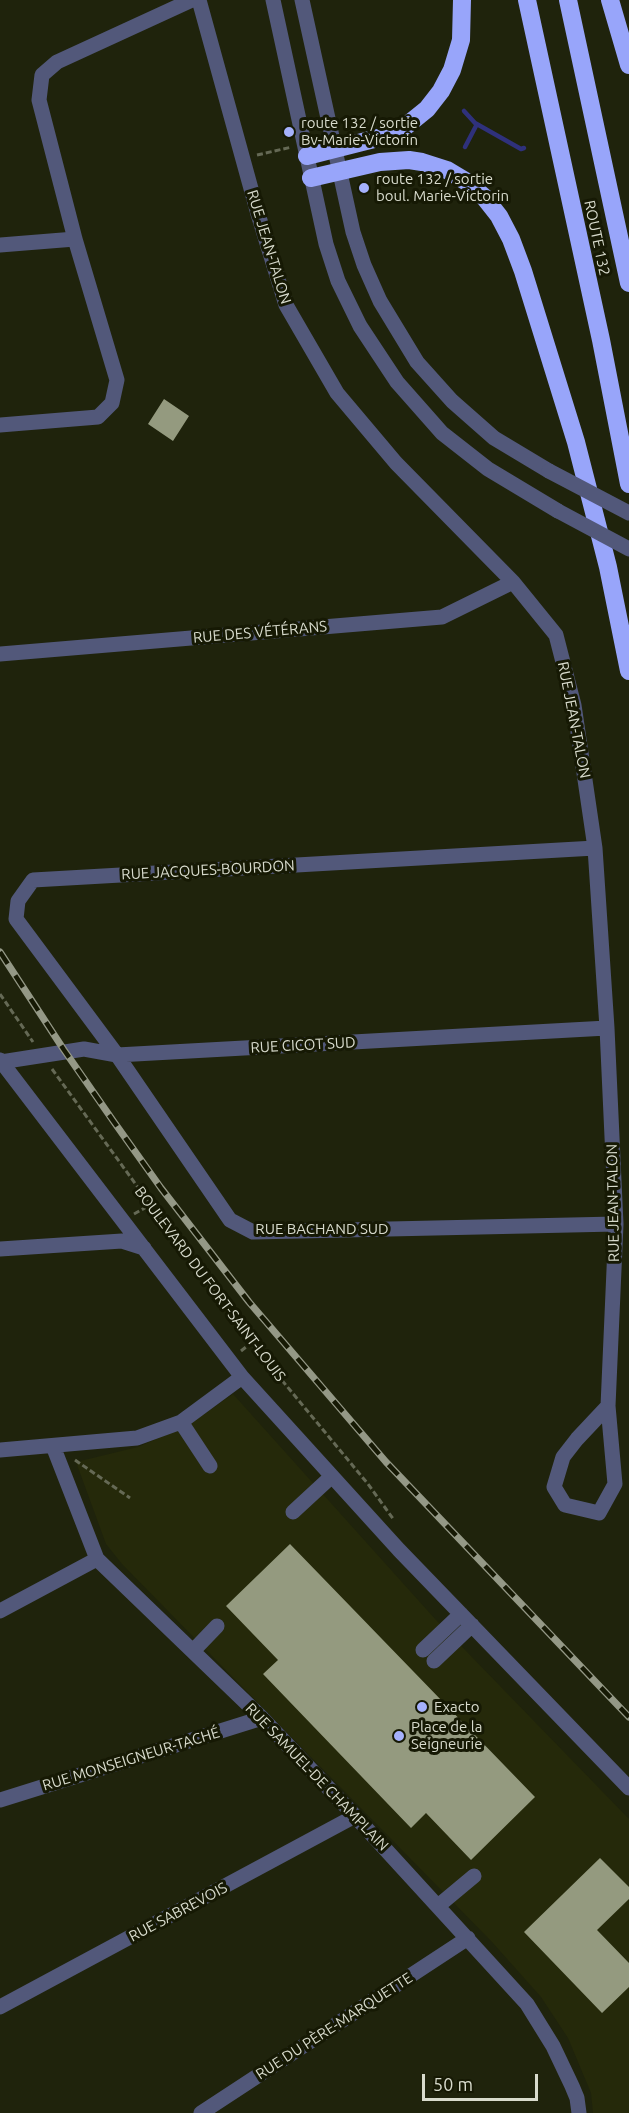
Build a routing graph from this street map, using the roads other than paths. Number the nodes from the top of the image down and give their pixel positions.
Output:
1 (192, 0) edge
2 (199, 0) edge
3 (273, 0) edge
4 (302, 0) edge
5 (462, 0) edge
6 (527, 0) edge
7 (568, 0) edge
8 (610, 0) edge
9 (629, 64) edge
10 (334, 150) junction
11 (299, 151) junction
12 (339, 171) junction
13 (311, 178) junction
14 (75, 238) junction
15 (0, 245) edge
16 (629, 283) edge
17 (0, 425) edge
18 (629, 484) edge
19 (629, 513) edge
20 (629, 549) edge
21 (513, 582) junction
22 (0, 654) edge
23 (629, 671) edge
24 (595, 848) junction
25 (607, 1028) junction
26 (117, 1055) junction
27 (0, 1061) edge
28 (616, 1224) junction
29 (144, 1248) junction
30 (0, 1250) edge
31 (242, 1377) junction
32 (608, 1406) junction
33 (181, 1422) junction
34 (53, 1446) junction
35 (0, 1450) edge
36 (210, 1466) dead end
37 (332, 1476) junction
38 (293, 1512) dead end
39 (97, 1559) junction
40 (0, 1611) edge
41 (466, 1619) junction
42 (218, 1626) dead end
43 (193, 1651) junction
44 (428, 1656) dead end
45 (262, 1718) junction
46 (629, 1788) edge
47 (0, 1800) edge
48 (355, 1816) junction
49 (474, 1876) dead end
50 (438, 1906) junction
51 (468, 1938) junction
52 (0, 2007) edge
53 (201, 2113) edge
54 (579, 2113) edge

1 - 14 street
2 - 21 street, RUE JEAN-TALON
3 - 11 street
4 - 10 street
5 - 10 highway
6 - 18 highway, ROUTE 132
7 - 16 highway, ROUTE 132
8 - 9 highway
10 - 11 highway
10 - 12 street
11 - 13 street
12 - 13 highway
12 - 19 street, bridge
12 - 23 highway
13 - 20 street, bridge
14 - 15 street
14 - 17 street
21 - 22 street, RUE DES VÉTÉRANS
21 - 24 street, RUE JEAN-TALON
24 - 25 street, RUE JEAN-TALON
24 - 26 street, RUE JACQUES-BOURDON
25 - 26 street, RUE CICOT SUD
25 - 28 street, RUE JEAN-TALON
26 - 27 street, RUE CICOT SUD
26 - 28 street, RUE BACHAND SUD
27 - 29 street, BOULEVARD DU FORT-SAINT-LOUIS
28 - 32 street, RUE JEAN-TALON
29 - 30 street
29 - 31 street, BOULEVARD DU FORT-SAINT-LOUIS
31 - 33 street
31 - 37 street, BOULEVARD DU FORT-SAINT-LOUIS
32 - 32 street, RUE JEAN-TALON
33 - 34 street
33 - 36 street
34 - 35 street
34 - 39 street, RUE SAMUEL-DE CHAMPLAIN
37 - 38 street
37 - 41 street, BOULEVARD DU FORT-SAINT-LOUIS
39 - 40 street
39 - 43 street, RUE SAMUEL-DE CHAMPLAIN
41 - 44 street
41 - 46 street, BOULEVARD DU FORT-SAINT-LOUIS
42 - 43 street
43 - 45 street, RUE SAMUEL-DE CHAMPLAIN
45 - 47 street, RUE MONSEIGNEUR-TACHÉ
45 - 48 street, RUE SAMUEL-DE CHAMPLAIN
48 - 50 street, RUE SAMUEL-DE CHAMPLAIN
48 - 52 street, RUE SABREVOIS
49 - 50 street
50 - 51 street, RUE SAMUEL-DE CHAMPLAIN
51 - 53 street, RUE DU PÈRE-MARQUETTE
51 - 54 street, RUE SAMUEL-DE CHAMPLAIN

